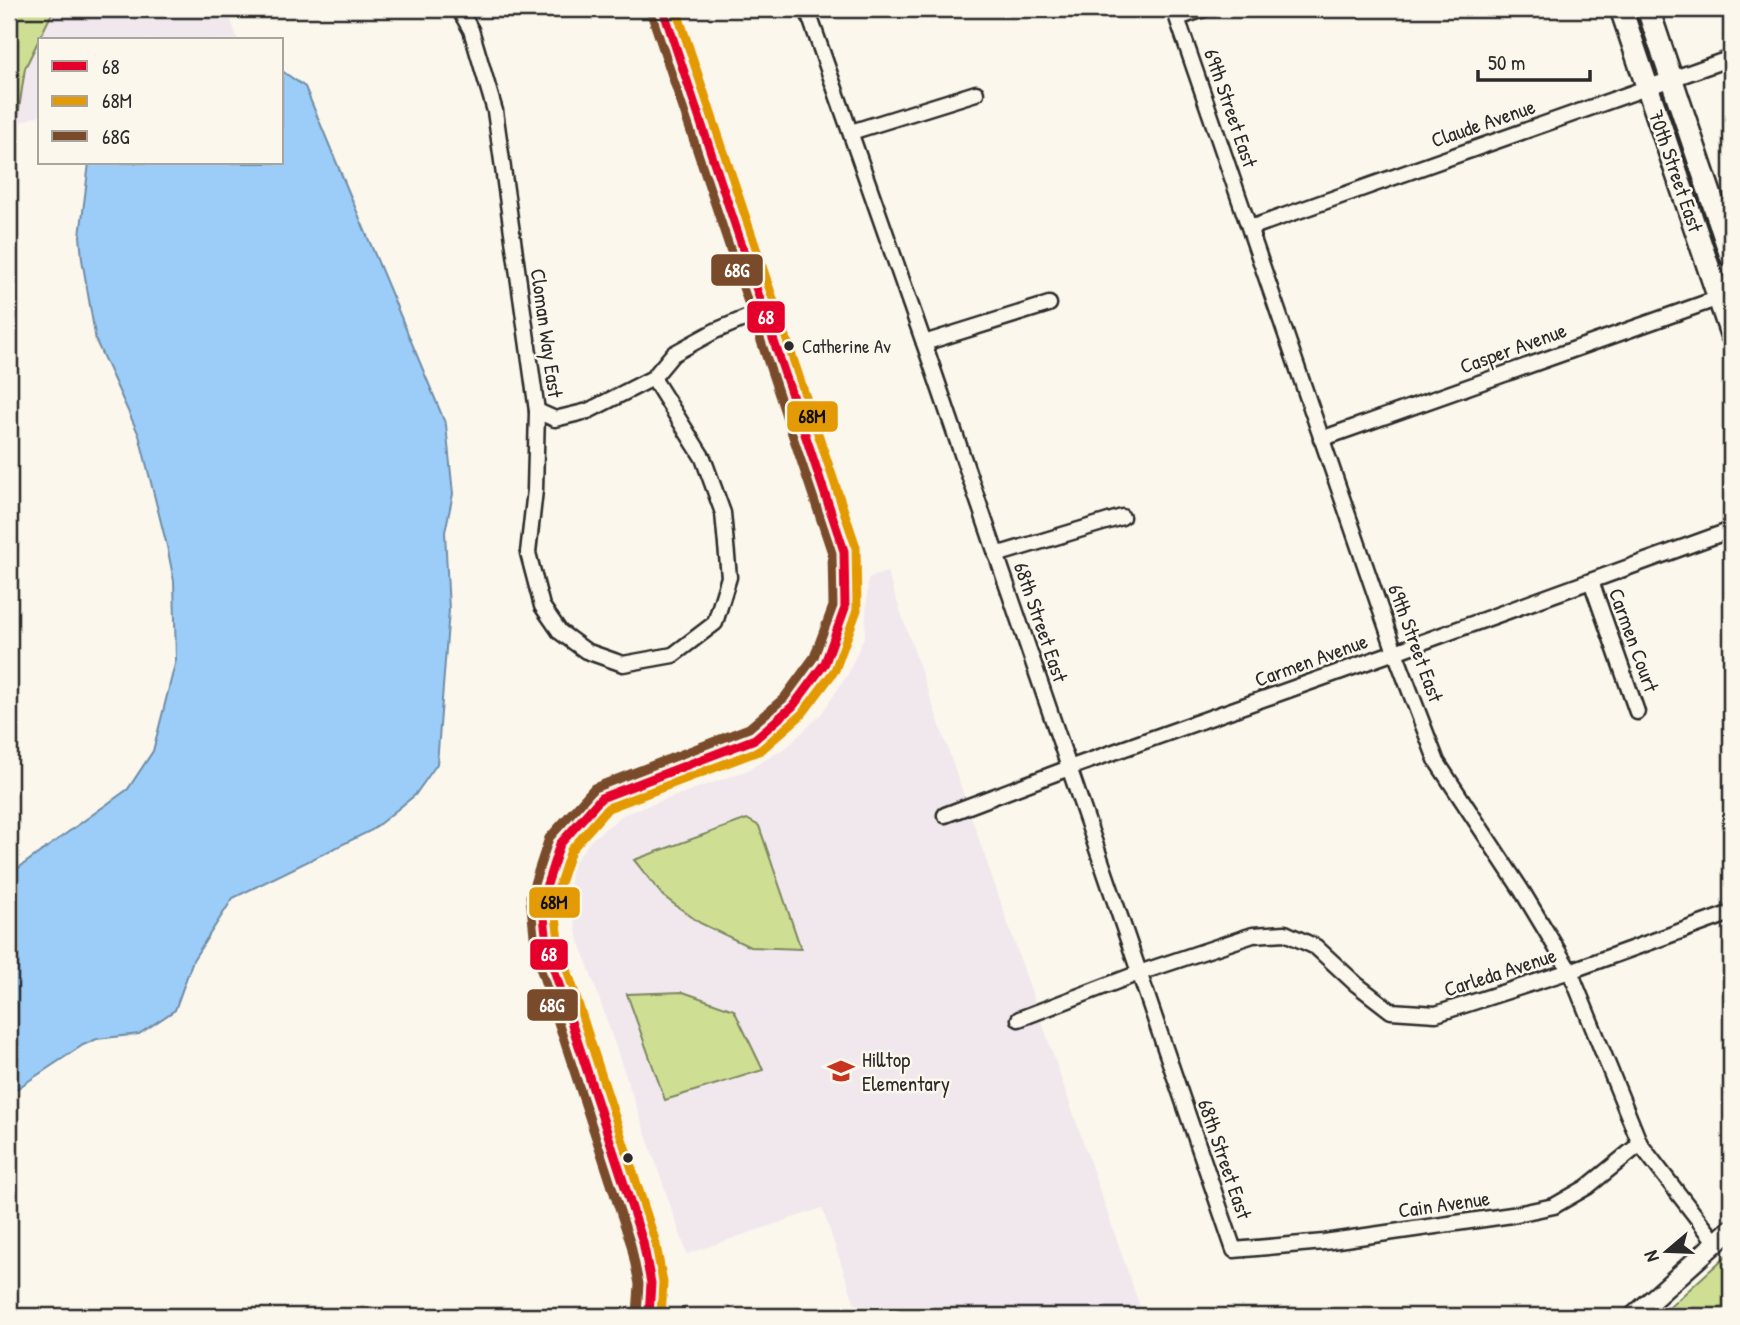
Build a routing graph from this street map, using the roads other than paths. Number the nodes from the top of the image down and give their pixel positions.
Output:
1 (459, 9) edge
2 (663, 9) edge
3 (807, 9) edge
4 (1204, 9) edge
5 (1621, 9) edge
6 (1648, 9) edge
7 (1176, 14) edge
8 (1731, 58) edge
9 (1670, 79) junction
10 (1647, 87) junction
11 (976, 93) dead end
12 (850, 132) junction
13 (1250, 228) junction
14 (1731, 256) edge
15 (1719, 298) junction
16 (1049, 304) dead end
17 (765, 310) junction
18 (1731, 334) edge
19 (925, 343) junction
20 (653, 378) junction
21 (537, 411) junction
22 (1321, 439) junction
23 (1122, 517) dead end
24 (1731, 530) edge
25 (996, 555) junction
26 (1591, 581) junction
27 (1395, 652) junction
28 (1637, 712) dead end
29 (1069, 768) junction
30 (945, 815) dead end
31 (1731, 913) edge
32 (1570, 971) junction
33 (1139, 973) junction
34 (1019, 1019) dead end
35 (1640, 1144) junction
36 (1731, 1229) edge
37 (1717, 1244) junction
38 (1234, 1250) joint
39 (649, 1316) edge
40 (1634, 1316) edge

1 - 21 street, Cloman Way East
2 - 17 street
3 - 12 street, 68th Street East
4 - 7 street
5 - 10 main road, 70th Street East
6 - 9 main road, 70th Street East
7 - 13 street, 69th Street East
8 - 9 street, Claude Avenue
9 - 10 street, Claude Avenue
9 - 14 main road, 70th Street East
10 - 13 street, Claude Avenue
10 - 15 main road, 70th Street East
11 - 12 street
12 - 19 street, 68th Street East
13 - 22 street, 69th Street East
15 - 18 main road, 70th Street East
15 - 22 street, Casper Avenue
16 - 19 street
17 - 20 street
17 - 39 street
19 - 25 street, 68th Street East
20 - 21 street
20 - 21 street, Cloman Way East
22 - 27 street, 69th Street East
23 - 25 street
24 - 26 street, Carmen Avenue
25 - 29 street, 68th Street East
26 - 27 street, Carmen Avenue
26 - 28 street, Carmen Court
27 - 29 street, Carmen Avenue
27 - 32 street, 69th Street East
29 - 30 street, Carmen Avenue
29 - 33 street, 68th Street East
31 - 32 street, Carleda Avenue
32 - 33 street, Carleda Avenue
32 - 35 street, 69th Street East
33 - 34 street, Carleda Avenue
33 - 38 street, 68th Street East
35 - 37 street, 69th Street East
35 - 38 street, Cain Avenue
36 - 37 street
37 - 40 street

